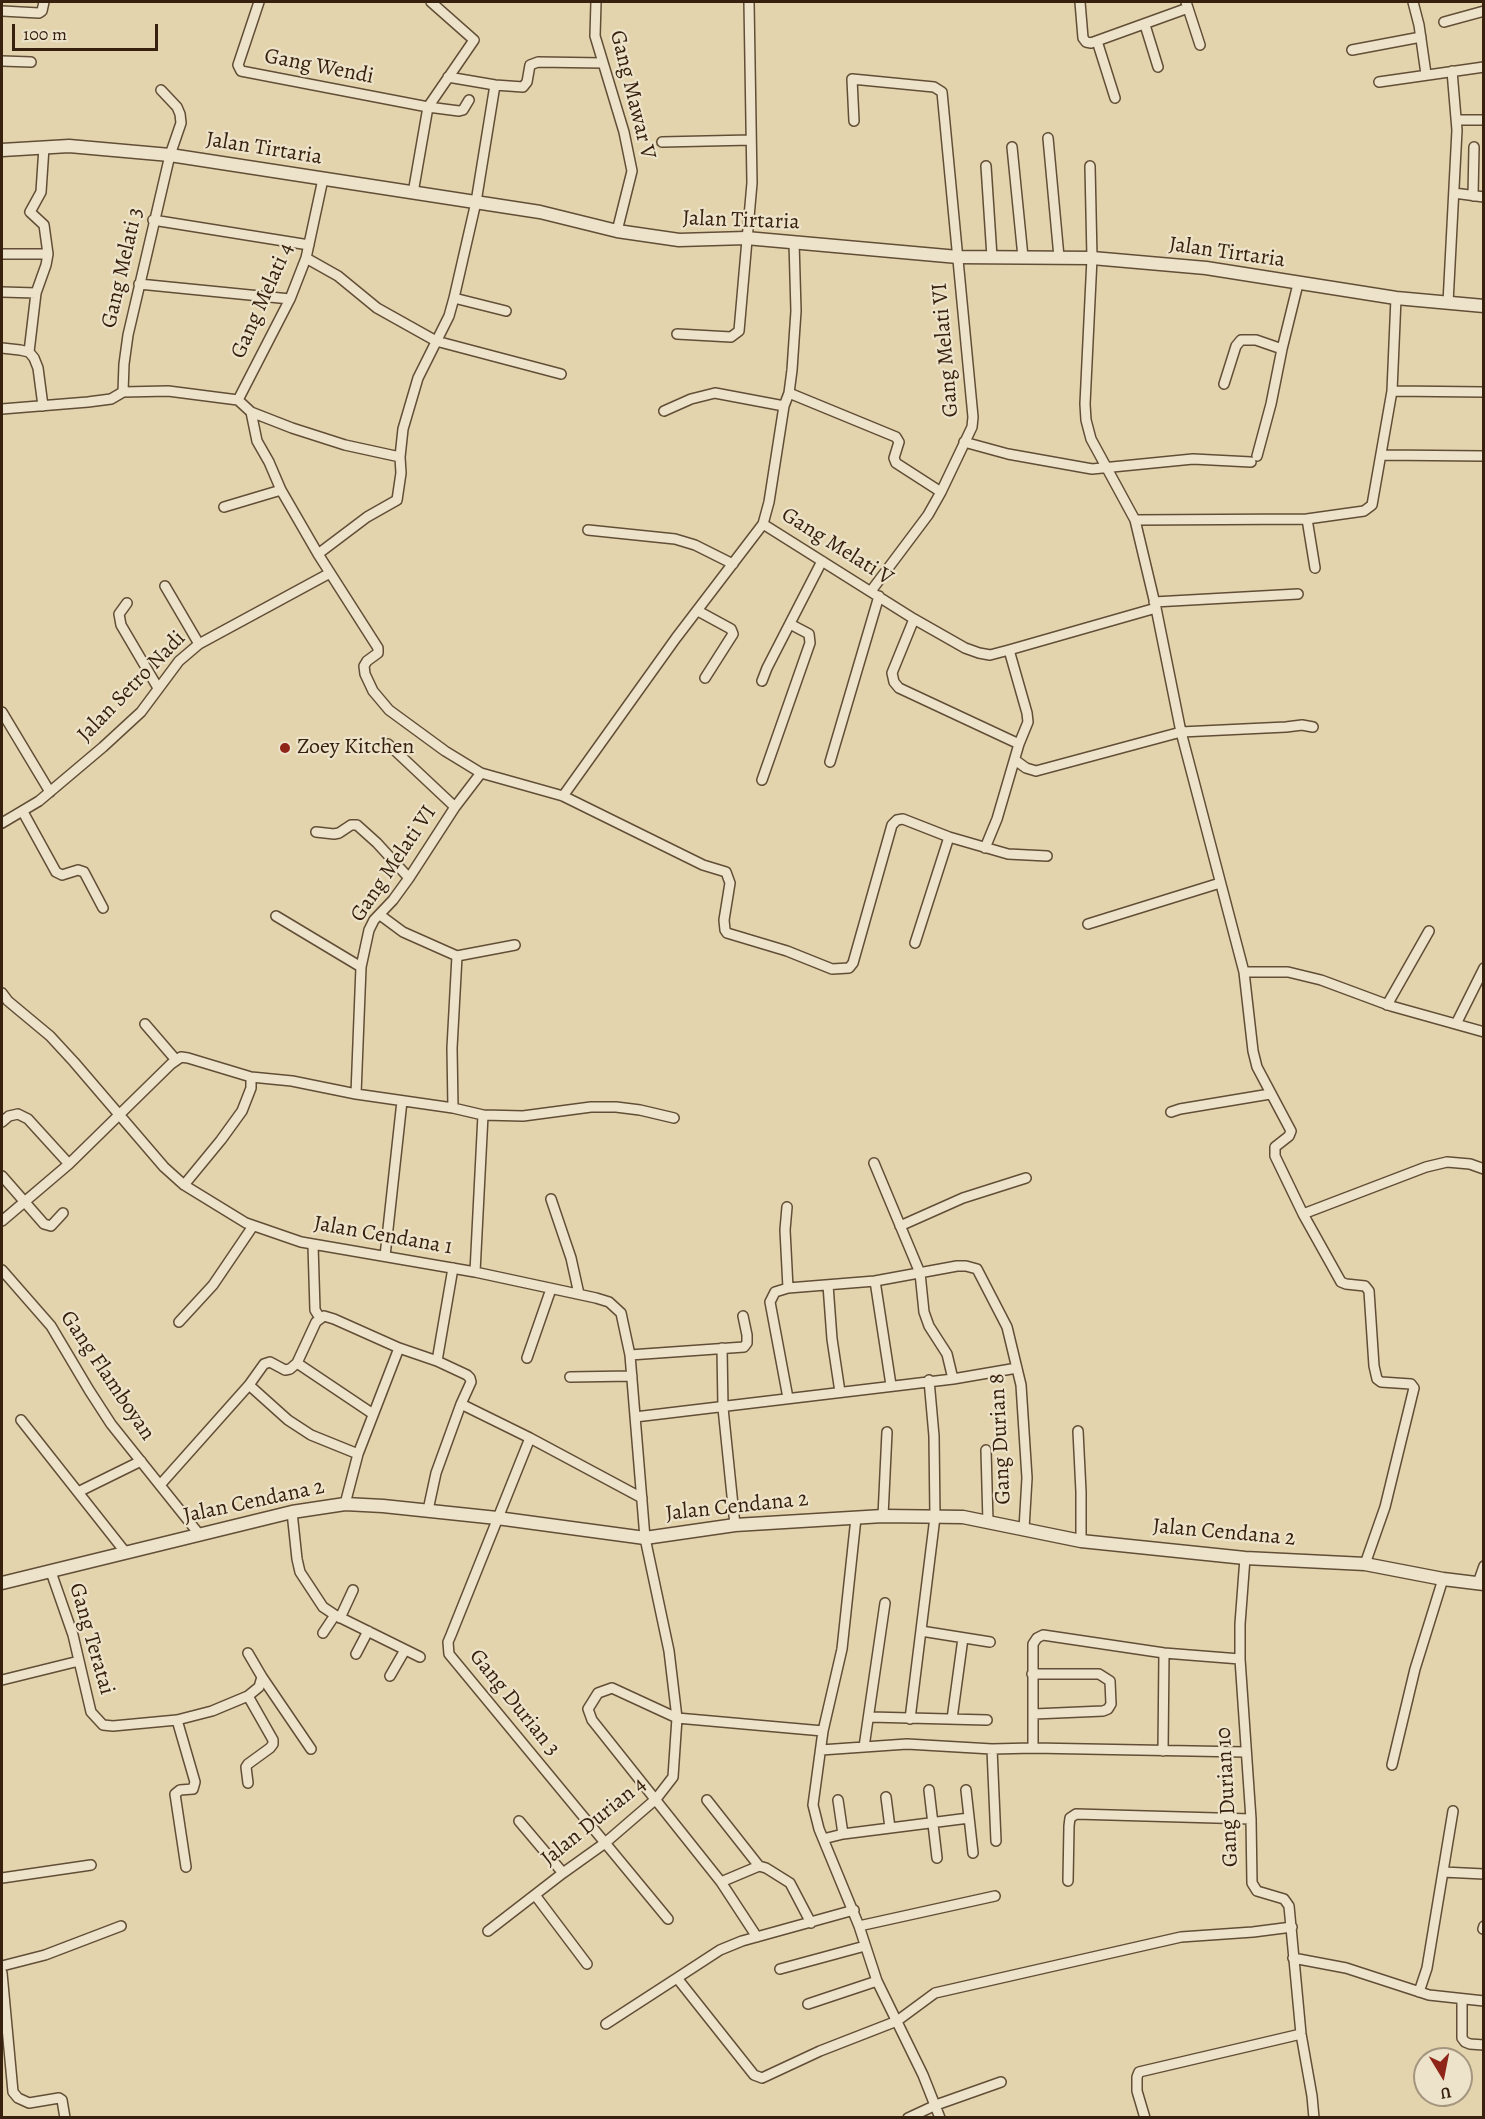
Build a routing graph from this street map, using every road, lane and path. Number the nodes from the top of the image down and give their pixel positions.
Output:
1 (44, 2) edge
2 (259, 2) edge
3 (431, 2) edge
4 (596, 2) edge
5 (749, 2) edge
6 (1080, 2) edge
7 (1413, 2) edge
8 (1187, 5) edge
9 (2, 11) edge
10 (1484, 11) edge
11 (1444, 22) dead end
12 (1145, 25) junction
13 (1421, 37) junction
14 (1097, 41) junction
15 (1200, 45) dead end
16 (1352, 50) dead end
17 (2, 61) edge
18 (31, 62) dead end
19 (603, 63) junction
20 (1158, 67) dead end
21 (1484, 67) edge
22 (1452, 71) junction
23 (1426, 74) junction
24 (448, 77) junction
25 (1379, 82) dead end
26 (495, 85) junction
27 (161, 90) dead end
28 (1115, 98) dead end
29 (469, 100) dead end
30 (428, 107) junction
31 (1457, 120) junction
32 (1484, 120) edge
33 (854, 121) dead end
34 (1048, 138) dead end
35 (751, 140) junction
36 (662, 142) dead end
37 (1456, 145) junction
38 (44, 147) junction
39 (1012, 147) dead end
40 (1479, 147) edge
41 (2, 150) edge
42 (170, 155) junction
43 (986, 166) dead end
44 (1090, 166) dead end
45 (324, 179) junction
46 (413, 193) junction
47 (1454, 193) junction
48 (1473, 196) junction
49 (1484, 197) edge
50 (476, 202) junction
51 (153, 220) junction
52 (616, 231) junction
53 (746, 238) junction
54 (794, 242) junction
55 (309, 245) junction
56 (2, 254) edge
57 (48, 254) junction
58 (958, 257) junction
59 (992, 257) junction
60 (1023, 257) junction
61 (1059, 257) junction
62 (306, 258) junction
63 (1092, 258) junction
64 (139, 284) junction
65 (1298, 284) junction
66 (2, 292) edge
67 (36, 292) junction
68 (454, 298) junction
69 (1396, 298) junction
70 (290, 299) junction
71 (1448, 303) junction
72 (1484, 306) edge
73 (506, 311) dead end
74 (677, 334) dead end
75 (436, 341) junction
76 (2, 348) edge
77 (1282, 349) junction
78 (29, 352) junction
79 (561, 374) dead end
80 (1224, 384) dead end
81 (1392, 391) junction
82 (123, 392) junction
83 (1484, 392) edge
84 (789, 393) junction
85 (238, 400) junction
86 (43, 406) junction
87 (784, 406) junction
88 (2, 409) edge
89 (664, 411) dead end
90 (251, 412) junction
91 (964, 442) junction
92 (1382, 455) junction
93 (1484, 456) edge
94 (400, 457) junction
95 (1105, 467) junction
96 (281, 490) junction
97 (941, 492) junction
98 (224, 507) dead end
99 (1307, 519) junction
100 (1135, 520) junction
101 (763, 524) junction
102 (588, 530) dead end
103 (318, 554) junction
104 (822, 561) junction
105 (733, 564) junction
106 (1315, 568) dead end
107 (330, 573) junction
108 (165, 586) dead end
109 (875, 593) junction
110 (1298, 594) dead end
111 (127, 603) dead end
112 (1155, 605) junction
113 (698, 611) junction
114 (914, 619) junction
115 (790, 624) junction
116 (199, 644) junction
117 (1009, 650) junction
118 (705, 678) dead end
119 (762, 681) dead end
120 (158, 688) junction
121 (2, 712) edge
122 (1314, 727) dead end
123 (1181, 732) junction
124 (388, 744) dead end
125 (1019, 744) junction
126 (1015, 760) junction
127 (830, 762) dead end
128 (481, 773) junction
129 (762, 780) dead end
130 (50, 792) junction
131 (563, 796) junction
132 (455, 807) junction
133 (23, 812) junction
134 (2, 823) edge
135 (316, 832) dead end
136 (949, 837) junction
137 (985, 848) junction
138 (1047, 856) dead end
139 (409, 878) junction
140 (1220, 883) junction
141 (103, 908) dead end
142 (380, 915) junction
143 (276, 916) dead end
144 (1088, 924) dead end
145 (1429, 931) dead end
146 (915, 943) dead end
147 (515, 945) dead end
148 (457, 956) junction
149 (361, 967) junction
150 (1484, 968) edge
151 (1244, 972) junction
152 (2, 993) edge
153 (1387, 1005) junction
154 (145, 1024) dead end
155 (1456, 1024) junction
156 (1484, 1032) edge
157 (176, 1060) junction
158 (251, 1077) junction
159 (356, 1094) junction
160 (1270, 1094) junction
161 (402, 1101) junction
162 (453, 1108) junction
163 (1172, 1112) dead end
164 (118, 1115) junction
165 (483, 1115) junction
166 (674, 1118) dead end
167 (2, 1122) edge
168 (874, 1163) dead end
169 (69, 1164) junction
170 (1484, 1169) edge
171 (2, 1176) edge
172 (1026, 1178) dead end
173 (184, 1185) junction
174 (551, 1199) dead end
175 (23, 1202) junction
176 (787, 1207) dead end
177 (63, 1213) dead end
178 (1303, 1214) junction
179 (2, 1221) edge
180 (253, 1226) junction
181 (900, 1226) junction
182 (313, 1245) junction
183 (385, 1256) junction
184 (453, 1268) junction
185 (2, 1270) edge
186 (475, 1272) junction
187 (920, 1273) junction
188 (875, 1281) junction
189 (828, 1285) junction
190 (788, 1288) junction
191 (551, 1289) junction
192 (579, 1294) junction
193 (743, 1316) dead end
194 (320, 1318) junction
195 (179, 1322) dead end
196 (399, 1348) junction
197 (722, 1348) junction
198 (630, 1355) junction
199 (527, 1358) dead end
200 (437, 1361) junction
201 (297, 1363) junction
202 (1017, 1368) junction
203 (632, 1376) junction
204 (570, 1377) dead end
205 (953, 1379) junction
206 (928, 1380) junction
207 (249, 1385) junction
208 (891, 1385) junction
209 (840, 1392) junction
210 (788, 1398) junction
211 (461, 1404) junction
212 (723, 1408) junction
213 (373, 1414) junction
214 (635, 1417) junction
215 (21, 1420) dead end
216 (1078, 1431) dead end
217 (887, 1432) dead end
218 (530, 1438) junction
219 (986, 1450) dead end
220 (358, 1454) junction
221 (141, 1461) junction
222 (160, 1485) junction
223 (78, 1492) junction
224 (642, 1498) junction
225 (345, 1504) junction
226 (428, 1510) junction
227 (292, 1512) junction
228 (883, 1516) junction
229 (935, 1517) junction
230 (497, 1518) junction
231 (856, 1518) junction
232 (988, 1522) junction
233 (735, 1525) junction
234 (1024, 1529) junction
235 (199, 1534) junction
236 (645, 1538) junction
237 (1081, 1540) junction
238 (126, 1553) junction
239 (1245, 1558) junction
240 (1365, 1564) junction
241 (1484, 1566) edge
242 (51, 1572) junction
243 (1443, 1579) junction
244 (2, 1580) edge
245 (1481, 1583) edge
246 (353, 1590) dead end
247 (885, 1603) dead end
248 (337, 1616) junction
249 (368, 1631) junction
250 (921, 1631) junction
251 (323, 1633) dead end
252 (963, 1638) junction
253 (990, 1642) dead end
254 (405, 1650) junction
255 (248, 1653) dead end
256 (1164, 1653) junction
257 (356, 1654) dead end
258 (420, 1657) dead end
259 (1240, 1659) junction
260 (79, 1661) junction
261 (1032, 1674) junction
262 (390, 1676) dead end
263 (262, 1677) junction
264 (2, 1680) edge
265 (248, 1696) junction
266 (1034, 1714) junction
267 (870, 1717) junction
268 (677, 1718) junction
269 (910, 1719) junction
270 (952, 1719) junction
271 (177, 1720) junction
272 (987, 1720) dead end
273 (823, 1731) junction
274 (864, 1747) junction
275 (1034, 1748) junction
276 (311, 1749) dead end
277 (992, 1749) junction
278 (821, 1750) junction
279 (1163, 1751) junction
280 (1245, 1752) junction
281 (1392, 1765) dead end
282 (248, 1783) dead end
283 (929, 1790) dead end
284 (966, 1790) dead end
285 (886, 1797) dead end
286 (657, 1799) junction
287 (707, 1800) dead end
288 (838, 1800) dead end
289 (1453, 1811) dead end
290 (969, 1818) junction
291 (1251, 1819) junction
292 (519, 1821) dead end
293 (934, 1824) junction
294 (890, 1828) junction
295 (843, 1834) junction
296 (823, 1839) junction
297 (996, 1841) dead end
298 (605, 1843) junction
299 (973, 1853) dead end
300 (938, 1858) dead end
301 (91, 1865) dead end
302 (759, 1866) junction
303 (186, 1868) dead end
304 (1443, 1872) junction
305 (563, 1873) junction
306 (1484, 1874) edge
307 (2, 1878) edge
308 (1068, 1881) dead end
309 (721, 1882) junction
310 (535, 1895) junction
311 (995, 1896) dead end
312 (854, 1910) junction
313 (668, 1919) dead end
314 (811, 1923) junction
315 (121, 1926) dead end
316 (859, 1926) junction
317 (1292, 1927) junction
318 (488, 1931) dead end
319 (757, 1936) junction
320 (865, 1946) junction
321 (1293, 1958) junction
322 (587, 1964) dead end
323 (2, 1966) edge
324 (780, 1969) dead end
325 (2, 1973) edge
326 (677, 1978) junction
327 (877, 1982) junction
328 (1419, 1992) junction
329 (2, 1997) edge
330 (1462, 1999) junction
331 (1484, 2001) edge
332 (807, 2004) dead end
333 (897, 2021) junction
334 (606, 2024) dead end
335 (1301, 2034) junction
336 (1484, 2045) edge
337 (7, 2074) edge
338 (1002, 2082) dead end
339 (936, 2104) junction
340 (65, 2118) edge
341 (908, 2118) edge
342 (940, 2118) edge
343 (1145, 2118) edge
344 (1314, 2118) edge

1 - 9 street
2 - 30 street, Gang Wendi
3 - 24 street
4 - 19 street, Gang Mawar V
5 - 35 street
6 - 14 street
7 - 13 street
8 - 12 street
8 - 15 street
10 - 11 street
12 - 14 street
12 - 20 street
13 - 16 street
13 - 23 street
14 - 28 street
17 - 18 street
19 - 26 street
19 - 52 street, Gang Mawar V
21 - 22 street
22 - 23 street
22 - 31 street
23 - 25 street
24 - 26 street
24 - 30 street
26 - 50 street
27 - 42 street, Gang Melati 3
29 - 30 street
30 - 46 street
31 - 32 street
31 - 37 street
33 - 58 street, Gang Melati VI
34 - 61 street
35 - 36 street
35 - 53 street
37 - 40 street
37 - 47 street
38 - 41 street, Jalan Tirtaria
38 - 42 street, Jalan Tirtaria
38 - 57 street
39 - 60 street
40 - 48 street
42 - 45 street, Jalan Tirtaria
42 - 51 street, Gang Melati 3
43 - 59 street
44 - 63 street
45 - 46 street, Jalan Tirtaria
45 - 55 street, Gang Melati 4
46 - 50 street, Jalan Tirtaria
47 - 48 street
47 - 71 street
48 - 49 street
50 - 52 street, Jalan Tirtaria
50 - 68 street
51 - 55 street
51 - 64 street, Gang Melati 3
52 - 53 street, Jalan Tirtaria
53 - 54 street, Jalan Tirtaria
53 - 74 street
54 - 58 street, Jalan Tirtaria
54 - 84 street, Gang Melati V
55 - 62 street, Gang Melati 4
56 - 57 street
57 - 67 street
58 - 59 street, Jalan Tirtaria
58 - 91 street, Gang Melati VI
59 - 60 street, Jalan Tirtaria
60 - 61 street, Jalan Tirtaria
61 - 63 street, Jalan Tirtaria
62 - 70 street, Gang Melati 4
62 - 75 street
63 - 65 street, Jalan Tirtaria
63 - 95 street
64 - 70 street
64 - 82 street, Gang Melati 3
65 - 69 street, Jalan Tirtaria
65 - 77 street
66 - 67 street
67 - 78 street
68 - 73 street
68 - 75 street
69 - 71 street, Jalan Tirtaria
69 - 81 street
70 - 85 street, Gang Melati 4
71 - 72 street, Jalan Tirtaria
75 - 79 street
75 - 94 street
76 - 78 street
77 - 80 street
77 - 95 street
78 - 86 street
81 - 83 street
81 - 92 street
82 - 85 street
82 - 86 street
84 - 87 street, Gang Melati V
84 - 97 street
85 - 90 street
86 - 88 street
87 - 89 street
87 - 101 street, Gang Melati V
90 - 94 street
90 - 96 street
91 - 95 street
91 - 97 street, Gang Melati VI
92 - 93 street
92 - 99 street
94 - 103 street
95 - 100 street
96 - 98 street
96 - 103 street
97 - 109 street, Gang Melati VI
99 - 100 street
99 - 106 street
100 - 112 street
101 - 104 street, Gang Melati V
101 - 105 street
102 - 105 street
103 - 107 street
104 - 109 street, Gang Melati V
104 - 115 street
105 - 113 street
107 - 116 street, Jalan Setro Nadi
107 - 128 street
108 - 116 street
109 - 114 street, Gang Melati V
109 - 127 street
110 - 112 street, Gang Melati V
111 - 120 street
112 - 117 street, Gang Melati V
112 - 123 street
113 - 118 street
113 - 131 street
114 - 117 street, Gang Melati V
114 - 125 street
115 - 119 street
115 - 129 street
116 - 120 street, Jalan Setro Nadi
117 - 125 street
120 - 130 street, Jalan Setro Nadi
121 - 130 street
122 - 123 street
123 - 126 street
123 - 140 street
124 - 132 street
125 - 126 street
126 - 137 street
128 - 131 street
128 - 132 street, Gang Melati VI
130 - 133 street, Jalan Setro Nadi
131 - 136 street
132 - 139 street, Gang Melati VI
133 - 134 street, Jalan Setro Nadi
133 - 141 street
135 - 139 street
136 - 137 street
136 - 146 street
137 - 138 street
139 - 142 street, Gang Melati VI
140 - 144 street
140 - 151 street
142 - 148 street
142 - 149 street, Gang Melati VI
143 - 149 street
145 - 153 street
147 - 148 street
148 - 162 street
149 - 159 street, Gang Melati VI
150 - 155 street
151 - 153 street
151 - 160 street
152 - 164 street, Jalan Cendana 1
153 - 155 street
154 - 157 street
155 - 156 street
157 - 158 street
157 - 164 street
158 - 159 street
158 - 173 street
159 - 161 street
160 - 163 street
160 - 178 street
161 - 162 street
161 - 183 street
162 - 165 street
164 - 169 street
164 - 173 street, Jalan Cendana 1
165 - 166 street
165 - 186 street
167 - 169 street
168 - 181 street
169 - 175 street
170 - 178 street
171 - 175 street
172 - 181 street
173 - 180 street, Jalan Cendana 1
174 - 192 street
175 - 177 street
175 - 179 street
176 - 190 street
178 - 240 street
180 - 182 street, Jalan Cendana 1
180 - 195 street
181 - 187 street
182 - 183 street, Jalan Cendana 1
182 - 194 street
183 - 184 street, Jalan Cendana 1
184 - 186 street, Jalan Cendana 1
184 - 200 street
185 - 221 street, Gang Flamboyan
186 - 191 street, Jalan Cendana 1
187 - 188 street
187 - 202 street, Gang Durian 8
187 - 205 street
188 - 189 street
188 - 208 street
189 - 190 street
189 - 209 street
190 - 210 street
191 - 192 street, Jalan Cendana 1
191 - 199 street
192 - 198 street, Jalan Cendana 1
193 - 197 street
194 - 196 street
194 - 201 street
196 - 200 street
196 - 213 street
197 - 198 street
197 - 212 street
198 - 203 street, Jalan Cendana 1
200 - 211 street
201 - 207 street
201 - 213 street
202 - 205 street
202 - 234 street, Gang Durian 8
203 - 204 street
203 - 214 street, Jalan Cendana 1
205 - 206 street
206 - 208 street
206 - 229 street
207 - 220 street
207 - 222 street
208 - 209 street
209 - 210 street
210 - 212 street
211 - 218 street
211 - 226 street
212 - 214 street
212 - 233 street
213 - 220 street
214 - 224 street, Jalan Cendana 1
215 - 223 street
216 - 237 street
217 - 228 street
218 - 224 street
218 - 230 street, Gang Durian 3
219 - 232 street
220 - 225 street
221 - 222 street, Gang Flamboyan
221 - 223 street
222 - 235 street, Gang Flamboyan
223 - 238 street
224 - 236 street, Jalan Cendana 1
225 - 226 street, Jalan Cendana 2
225 - 227 street, Jalan Cendana 2
226 - 230 street, Jalan Cendana 2
227 - 235 street, Jalan Cendana 2
227 - 248 street
228 - 229 street, Jalan Cendana 2
228 - 231 street, Jalan Cendana 2
229 - 232 street, Jalan Cendana 2
229 - 250 street
230 - 236 street, Jalan Cendana 2
230 - 298 street, Gang Durian 3
231 - 233 street, Jalan Cendana 2
231 - 273 street
232 - 234 street, Jalan Cendana 2
233 - 236 street, Jalan Cendana 2
234 - 237 street, Jalan Cendana 2
235 - 238 street, Jalan Cendana 2
236 - 268 street, Jalan Durian 4
237 - 239 street, Jalan Cendana 2
238 - 242 street, Jalan Cendana 2
239 - 240 street, Jalan Cendana 2
239 - 259 street, Gang Durian 10
240 - 243 street, Jalan Cendana 2
241 - 245 street
242 - 244 street, Jalan Cendana 2
242 - 260 street, Gang Teratai
243 - 245 street, Jalan Cendana 2
243 - 281 street
246 - 248 street
247 - 267 street
248 - 249 street
248 - 251 street
249 - 254 street
249 - 257 street
250 - 252 street
250 - 269 street
252 - 253 street
252 - 270 street
254 - 258 street
254 - 262 street
255 - 263 street
256 - 259 street
256 - 261 street
256 - 279 street
259 - 280 street, Gang Durian 10
260 - 264 street
260 - 271 street, Gang Teratai
261 - 266 street
261 - 266 street
263 - 265 street
263 - 276 street
265 - 271 street, Gang Teratai
265 - 282 street
266 - 275 street
267 - 269 street
267 - 274 street
268 - 273 street
268 - 286 street, Jalan Durian 4
268 - 286 street
269 - 270 street
270 - 272 street
271 - 303 street
273 - 278 street
274 - 277 street
274 - 278 street
275 - 277 street
275 - 279 street
277 - 297 street
278 - 296 street
279 - 280 street
280 - 291 street, Gang Durian 10
283 - 293 street
284 - 290 street
285 - 294 street
286 - 298 street, Jalan Durian 4
286 - 309 street
287 - 302 street
288 - 295 street
289 - 304 street
290 - 293 street
290 - 299 street
291 - 308 street
291 - 317 street, Gang Durian 10
292 - 305 street
293 - 294 street
293 - 300 street
294 - 295 street
295 - 296 street
296 - 312 street
298 - 305 street, Jalan Durian 4
298 - 313 street, Gang Durian 3
301 - 307 street
302 - 309 street
302 - 314 street
304 - 306 street
304 - 328 street
305 - 310 street, Jalan Durian 4
309 - 319 street
310 - 318 street, Jalan Durian 4
310 - 322 street
311 - 316 street
312 - 314 street
312 - 316 street
314 - 319 street
315 - 323 street
316 - 320 street
317 - 321 street, Gang Durian 10
317 - 333 street
319 - 326 street
320 - 324 street
320 - 327 street
321 - 328 street
321 - 335 street, Gang Durian 10
325 - 329 street
326 - 333 street
326 - 334 street
327 - 332 street
327 - 333 street
328 - 330 street
329 - 337 street
330 - 331 street
330 - 336 street
333 - 339 street
335 - 343 street
335 - 344 street, Gang Durian 10
337 - 340 street
338 - 339 street
339 - 341 street
339 - 342 street

